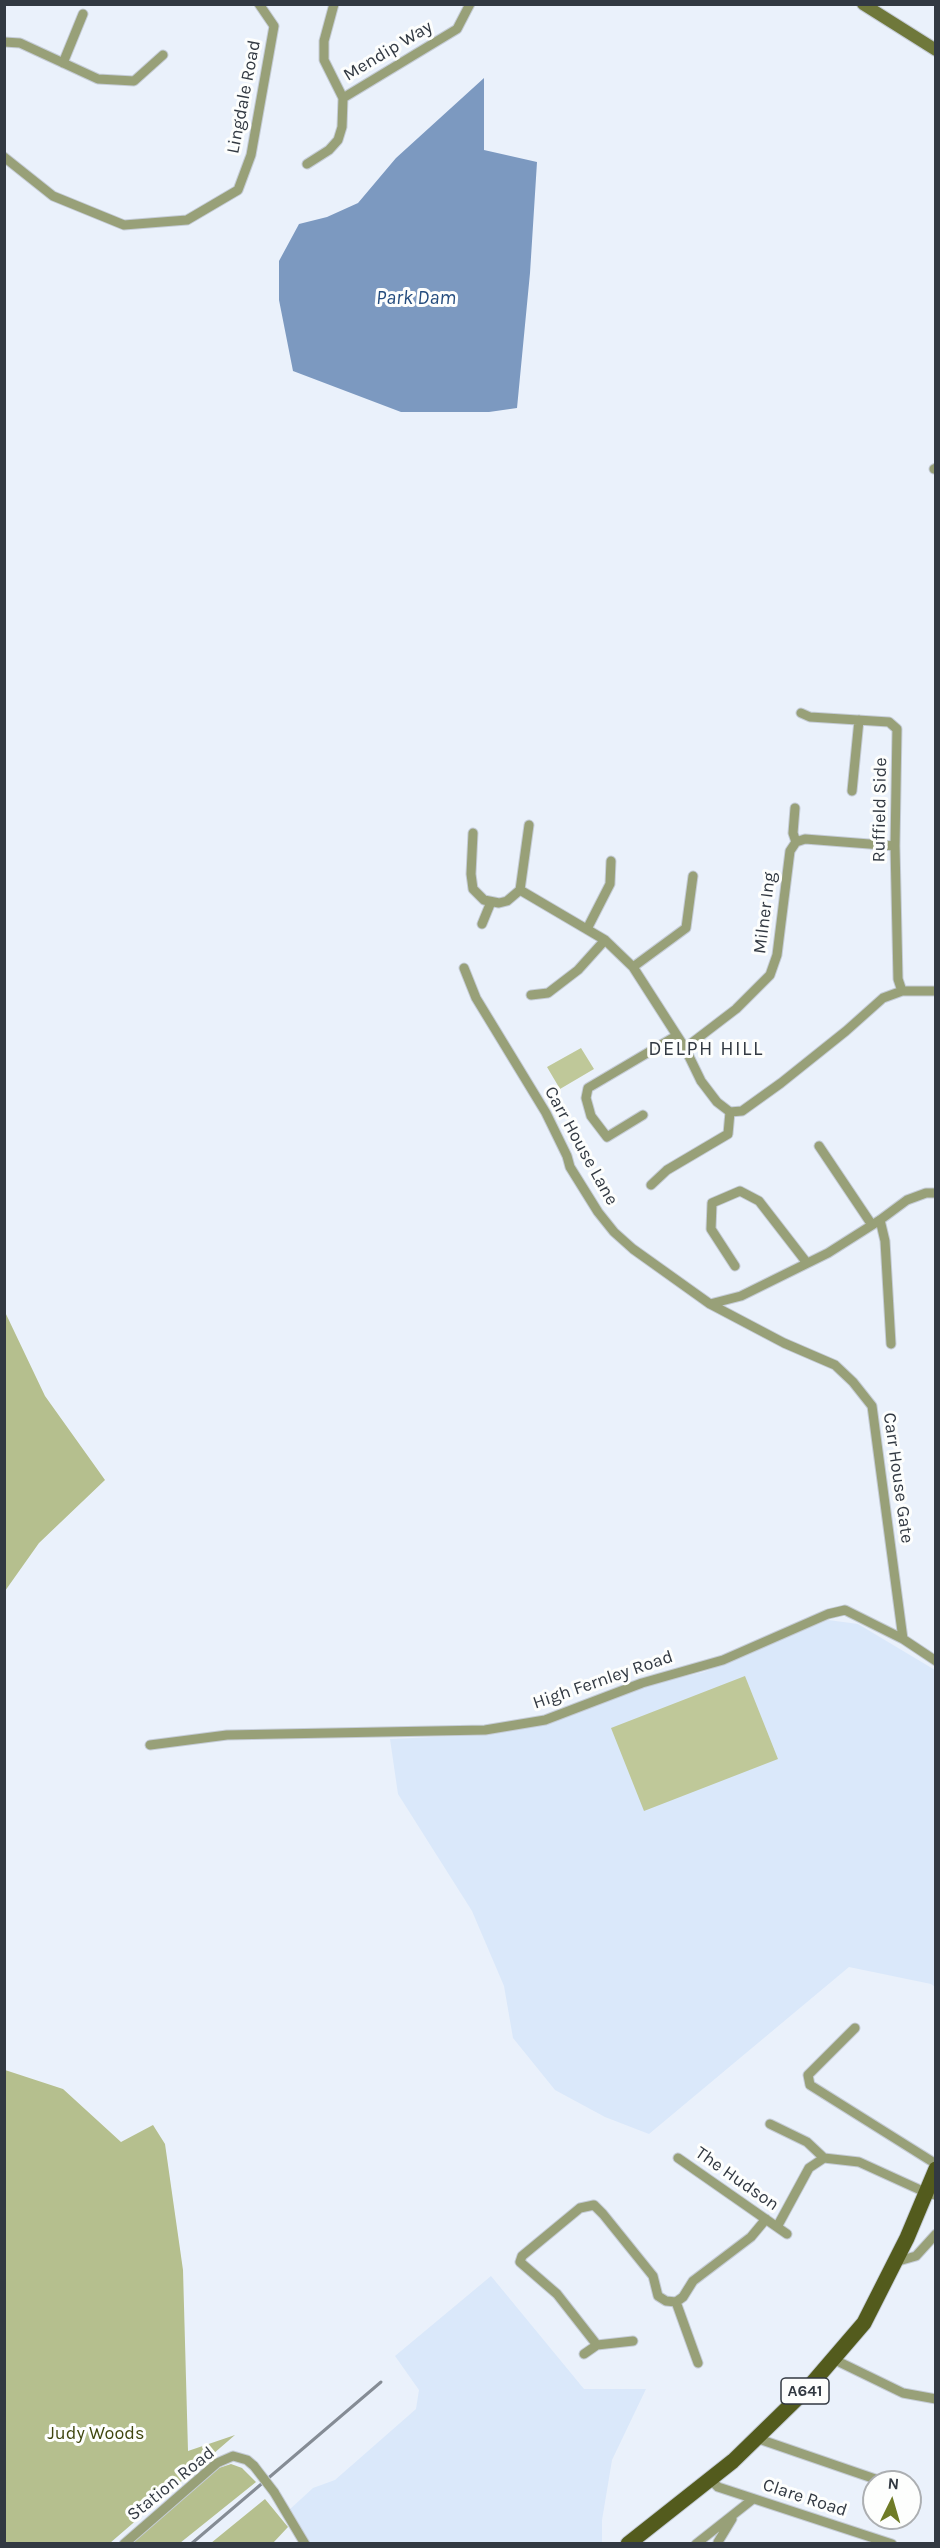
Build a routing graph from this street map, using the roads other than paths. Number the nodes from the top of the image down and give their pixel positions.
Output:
1 (259, 4) edge
2 (334, 4) edge
3 (470, 4) edge
4 (863, 4) edge
5 (83, 14) dead end
6 (4, 42) edge
7 (936, 50) edge
8 (163, 55) dead end
9 (63, 63) junction
10 (343, 98) junction
11 (4, 157) edge
12 (307, 164) dead end
13 (801, 712) dead end
14 (859, 720) junction
15 (852, 791) dead end
16 (795, 808) dead end
17 (529, 825) dead end
18 (474, 833) dead end
19 (796, 842) junction
20 (895, 846) junction
21 (611, 861) dead end
22 (693, 876) dead end
23 (520, 890) junction
24 (491, 902) junction
25 (482, 924) dead end
26 (587, 928) junction
27 (605, 940) junction
28 (633, 967) junction
29 (464, 968) dead end
30 (902, 991) junction
31 (936, 991) edge
32 (531, 995) dead end
33 (676, 1036) junction
34 (685, 1048) junction
35 (730, 1112) junction
36 (643, 1115) dead end
37 (819, 1146) dead end
38 (651, 1185) dead end
39 (936, 1192) edge
40 (876, 1222) junction
41 (807, 1263) junction
42 (735, 1266) dead end
43 (710, 1304) junction
44 (891, 1344) dead end
45 (903, 1639) junction
46 (936, 1661) edge
47 (150, 1745) dead end
48 (855, 2028) dead end
49 (770, 2124) dead end
50 (678, 2158) dead end
51 (824, 2158) junction
52 (936, 2164) edge
53 (936, 2169) edge
54 (931, 2194) edge
55 (766, 2219) junction
56 (777, 2227) junction
57 (787, 2234) dead end
58 (936, 2234) edge
59 (895, 2262) junction
60 (676, 2302) junction
61 (633, 2341) dead end
62 (597, 2345) junction
63 (584, 2354) dead end
64 (833, 2359) junction
65 (698, 2363) dead end
66 (936, 2399) edge
67 (756, 2438) junction
68 (862, 2474) edge
69 (711, 2480) junction
70 (753, 2499) junction
71 (734, 2514) junction
72 (718, 2542) edge
73 (124, 2544) edge
74 (305, 2544) edge
75 (628, 2544) edge
76 (696, 2544) edge
77 (892, 2544) edge

1 - 11 street, Lingdale Road
2 - 10 street
3 - 10 street, Mendip Way
4 - 7 street
5 - 9 street
6 - 9 street
8 - 9 street
10 - 12 street
13 - 14 street, Ruffield Side
14 - 15 street
14 - 20 street, Ruffield Side
16 - 19 street, Milner Ing
17 - 23 street
18 - 24 street
19 - 20 street
19 - 34 street, Milner Ing
20 - 30 street, Ruffield Side
21 - 26 street
22 - 28 street
23 - 24 street
23 - 26 street
24 - 25 street
26 - 27 street
27 - 28 street
27 - 32 street
28 - 33 street
29 - 43 street, Carr House Lane
30 - 31 street
30 - 35 street
33 - 34 street
33 - 36 street
34 - 35 street
35 - 38 street
37 - 40 street
39 - 40 street
40 - 41 street
40 - 44 street
41 - 42 street
41 - 43 street
43 - 45 street, Carr House Gate
45 - 46 street, High Fernley Road
45 - 47 street, High Fernley Road
48 - 52 street
49 - 51 street
50 - 55 street, The Hudson
51 - 54 street
51 - 56 street, The Hudson
53 - 54 main road, A641
54 - 59 main road, A641
55 - 56 street, The Hudson
55 - 60 street
56 - 57 street, The Hudson
58 - 59 street
59 - 64 main road, A641
60 - 62 street
60 - 65 street
61 - 62 street
62 - 63 street
64 - 66 street
64 - 67 main road, A641
67 - 68 street
67 - 69 main road, A641
69 - 70 street, Clare Road
69 - 75 main road, A641
70 - 71 street
70 - 77 street, Clare Road
71 - 72 street
71 - 76 street
73 - 74 street, Station Road, bridge

